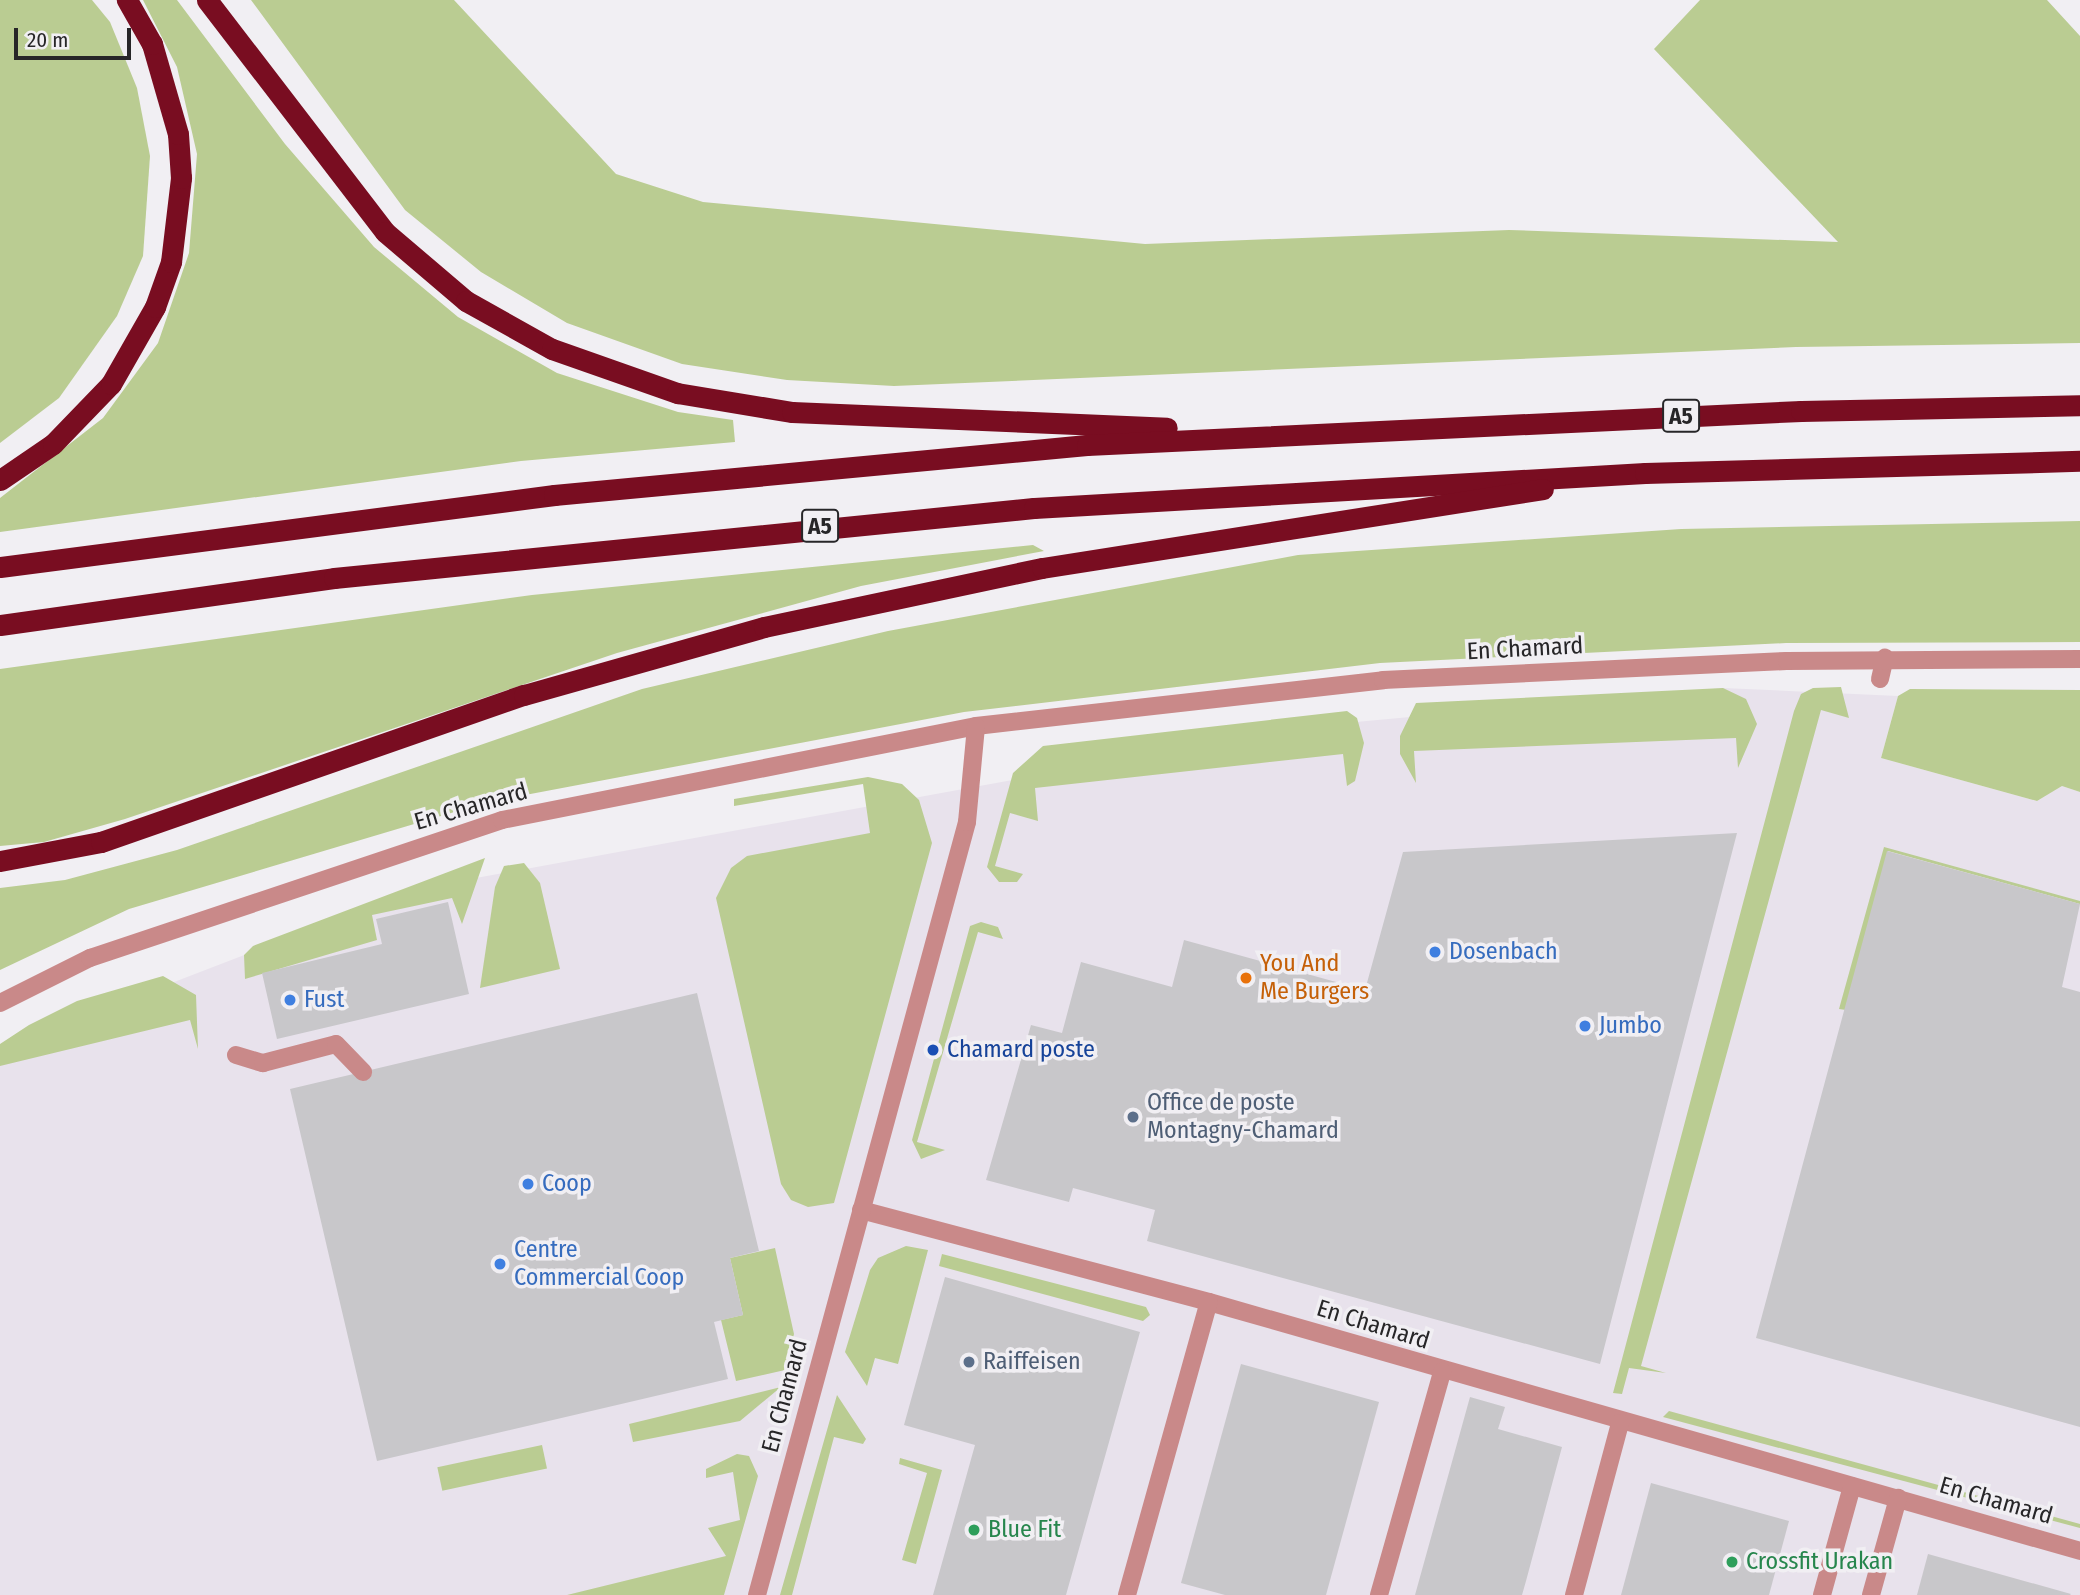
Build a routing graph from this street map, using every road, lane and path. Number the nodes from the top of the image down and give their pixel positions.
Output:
1 (127, 0) edge
2 (207, 0) edge
3 (2080, 405) edge
4 (1281, 433) junction
5 (2080, 461) edge
6 (1645, 473) junction
7 (0, 480) edge
8 (0, 567) edge
9 (0, 625) edge
10 (1885, 658) junction
11 (2080, 659) edge
12 (1880, 679) dead end
13 (976, 726) junction
14 (0, 861) edge
15 (0, 1003) edge
16 (236, 1055) dead end
17 (363, 1072) dead end
18 (861, 1210) junction
19 (1209, 1302) junction
20 (1442, 1372) junction
21 (1620, 1423) junction
22 (1853, 1486) junction
23 (1898, 1498) junction
24 (2080, 1550) edge
25 (757, 1595) edge
26 (1127, 1595) edge
27 (1379, 1595) edge
28 (1574, 1595) edge
29 (1822, 1595) edge
30 (1871, 1595) edge

1 - 7 highway
2 - 4 highway
3 - 4 highway, A5
4 - 8 highway, A5
5 - 6 highway, A5
6 - 9 highway, A5
6 - 14 highway
10 - 11 street, En Chamard
10 - 12 street
10 - 13 street, En Chamard
13 - 15 street, En Chamard
13 - 18 street, En Chamard
16 - 17 street
18 - 19 street, En Chamard
18 - 25 street, En Chamard
19 - 20 street, En Chamard
19 - 26 street
20 - 21 street, En Chamard
20 - 27 street, En Chamard
21 - 22 street, En Chamard
21 - 28 street
22 - 23 street, En Chamard
22 - 29 street
23 - 24 street, En Chamard
23 - 30 street

